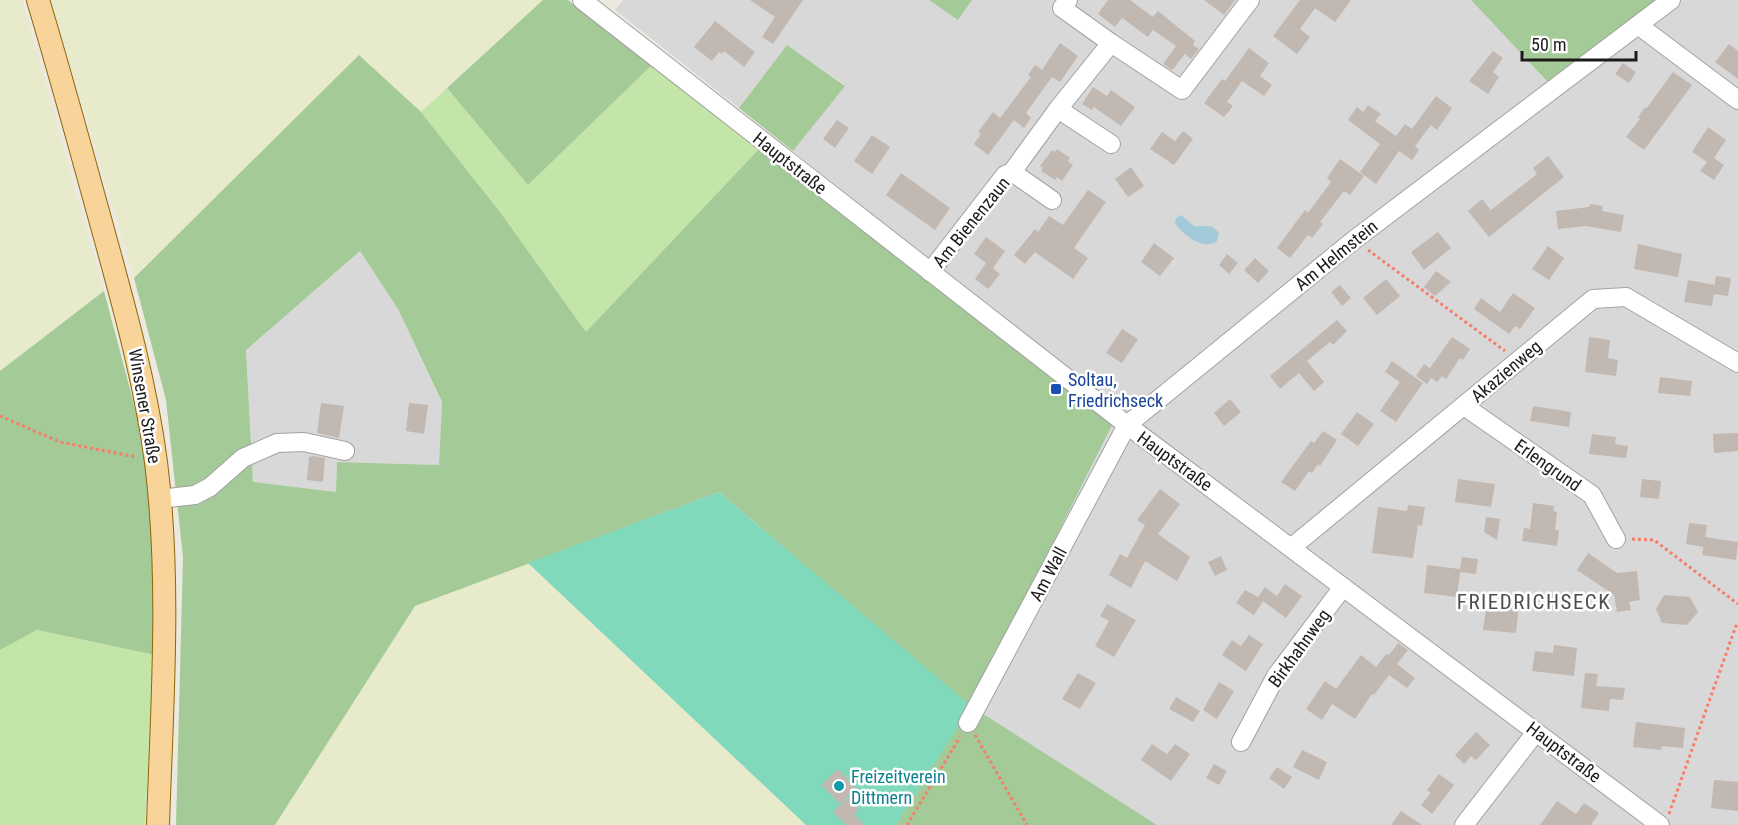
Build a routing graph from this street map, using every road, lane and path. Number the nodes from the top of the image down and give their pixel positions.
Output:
1 (38, 0) edge
2 (582, 0) edge
3 (1250, 0) edge
4 (1671, 0) edge
5 (1060, 2) edge
6 (1638, 25) junction
7 (1111, 43) junction
8 (1738, 100) edge
9 (1058, 109) junction
10 (1111, 144) dead end
11 (1012, 172) junction
12 (1052, 200) dead end
13 (1354, 240) junction
14 (930, 272) junction
15 (1518, 361) junction
16 (1738, 363) edge
17 (1464, 406) junction
18 (0, 417) edge
19 (1127, 425) junction
20 (345, 450) dead end
21 (156, 461) junction
22 (159, 499) junction
23 (1616, 539) joint
24 (1292, 547) junction
25 (1343, 587) junction
26 (1738, 604) edge
27 (1738, 623) edge
28 (968, 723) junction
29 (1536, 732) junction
30 (1241, 742) dead end
31 (1665, 819) edge
32 (158, 825) edge
33 (907, 825) edge
34 (1027, 825) edge
35 (1464, 825) edge

1 - 21 main road, Winsener Straße
2 - 14 street, Hauptstraße
3 - 7 street
4 - 6 street, Am Helmstein
5 - 7 street
6 - 8 street
6 - 13 street, Am Helmstein
7 - 9 street, Am Bienenzaun
9 - 10 street
9 - 11 street, Am Bienenzaun
11 - 12 street, Am Bienenzaun
11 - 14 street, Am Bienenzaun
13 - 15 path
13 - 19 street, Am Helmstein
14 - 19 street, Hauptstraße
15 - 16 street, Akazienweg
15 - 17 street, Akazienweg
17 - 23 street, Erlengrund
17 - 24 street, Akazienweg
18 - 21 path
19 - 24 street, Hauptstraße
19 - 28 street, Am Wall
20 - 22 street
21 - 22 main road, Winsener Straße
22 - 32 main road, Winsener Straße
23 - 26 path
24 - 25 street, Hauptstraße
25 - 29 street, Hauptstraße
25 - 30 street, Birkhahnweg
27 - 31 path
28 - 33 path
28 - 34 path
29 - 31 street, Hauptstraße
29 - 35 street

